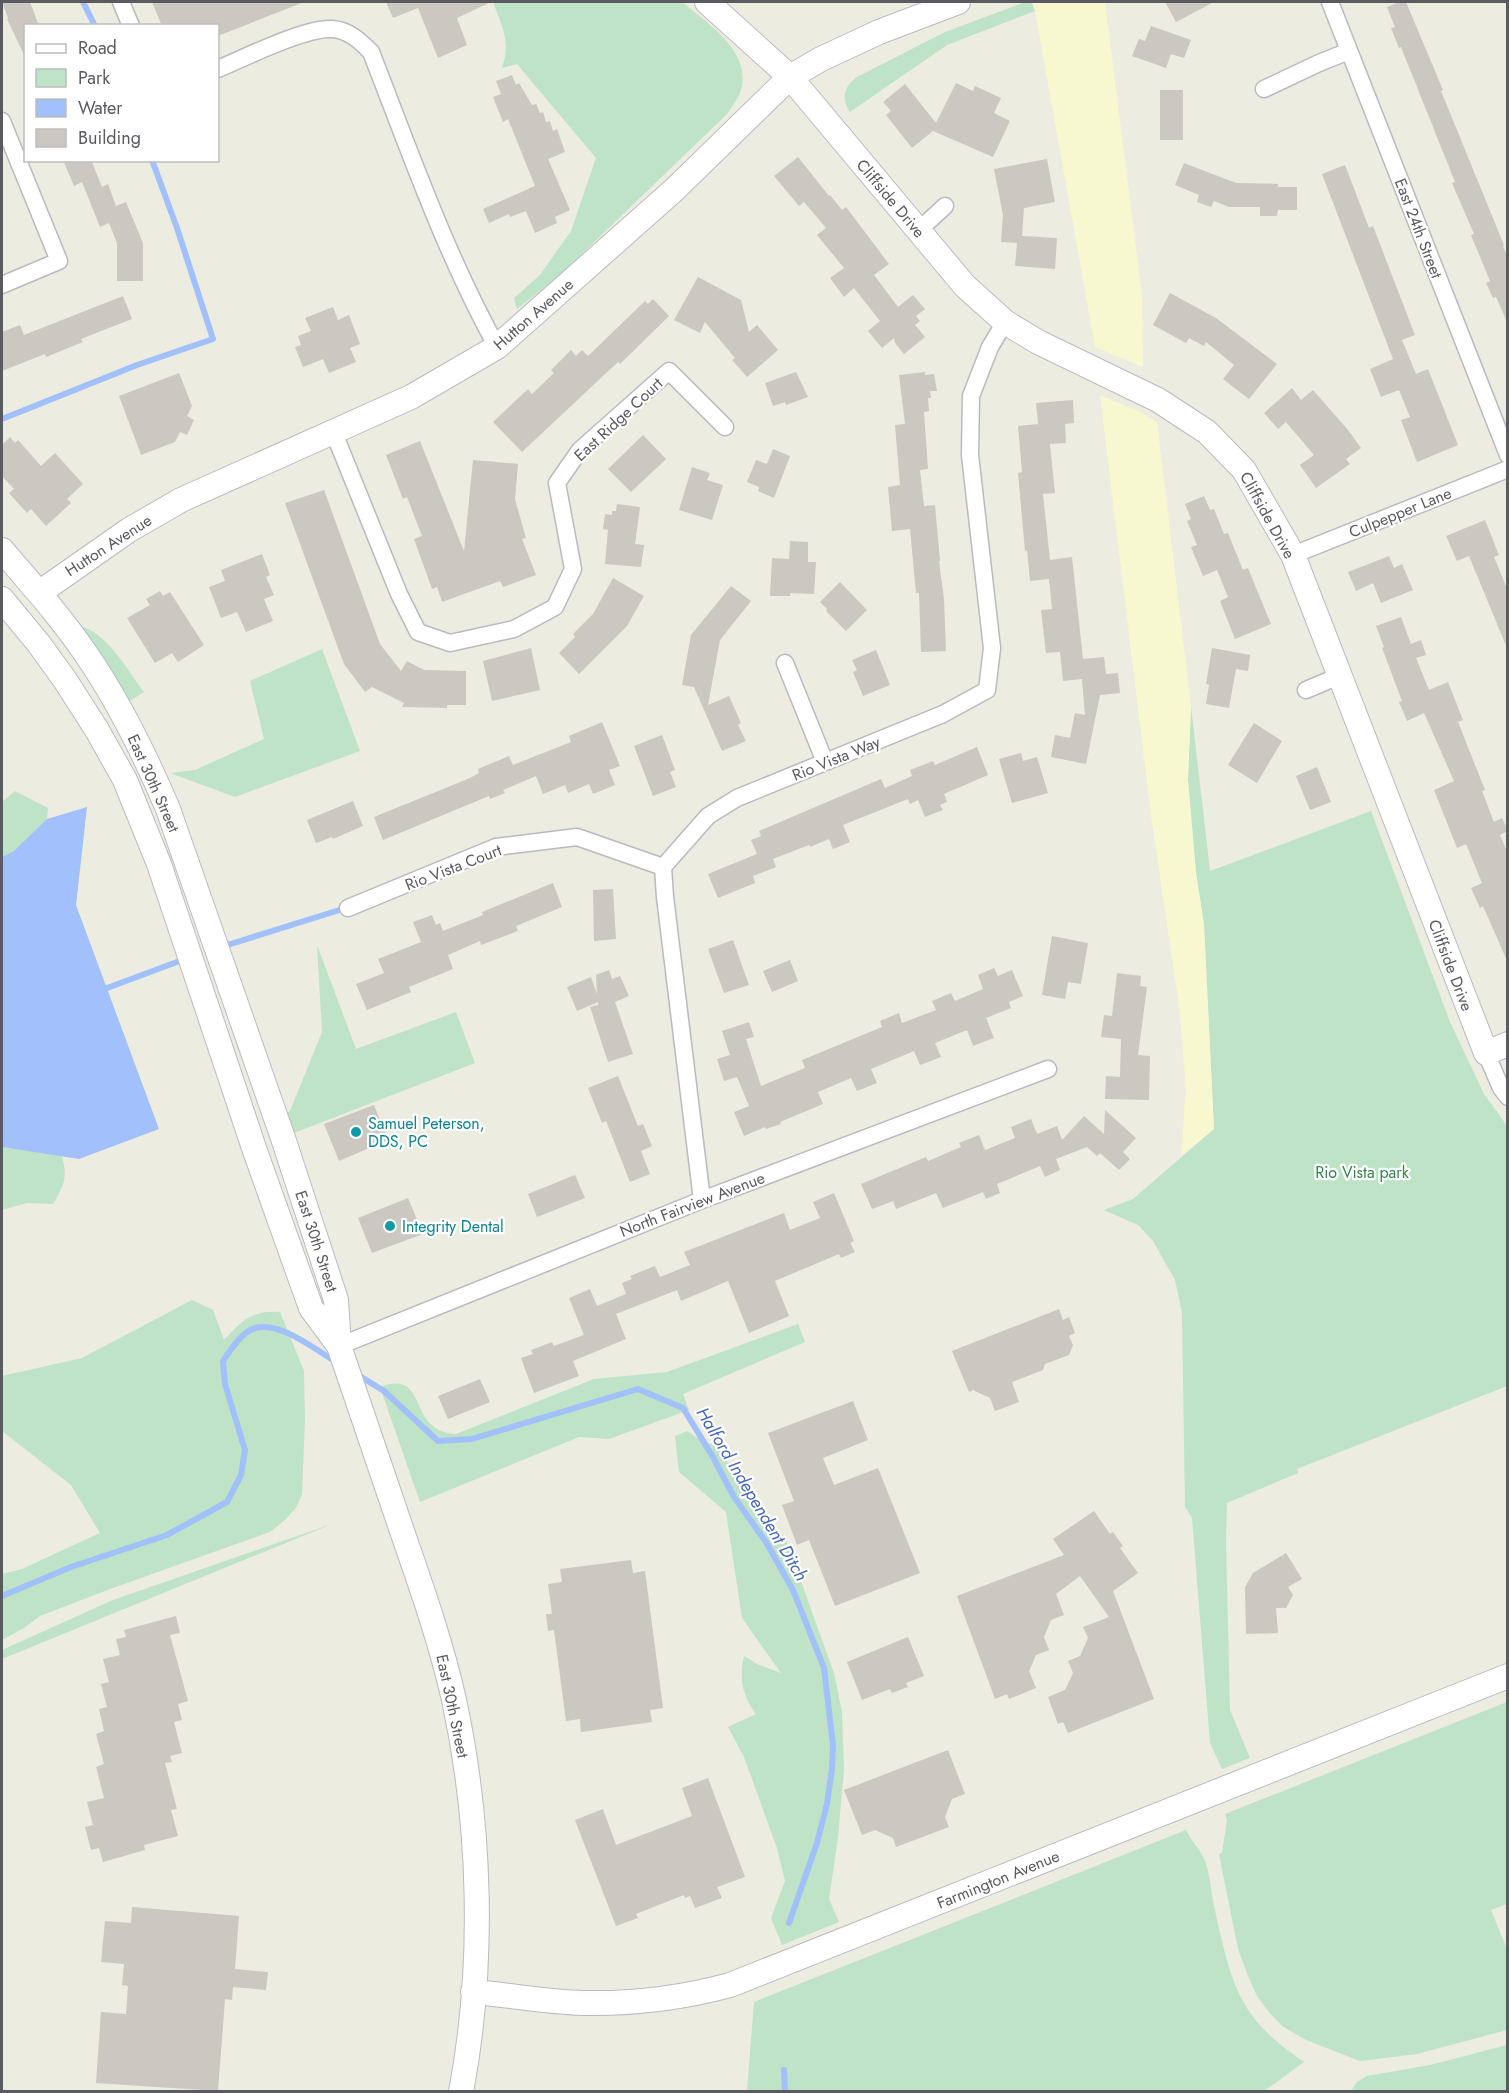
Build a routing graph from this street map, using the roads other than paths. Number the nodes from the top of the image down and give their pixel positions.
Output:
1 (121, 2) edge
2 (707, 2) edge
3 (958, 2) edge
4 (1330, 2) edge
5 (130, 24) edge
6 (1349, 51) junction
7 (219, 69) edge
8 (790, 77) junction
9 (1264, 89) dead end
10 (2, 121) edge
11 (945, 206) dead end
12 (918, 231) junction
13 (2, 285) edge
14 (1005, 322) junction
15 (497, 347) junction
16 (725, 427) dead end
17 (334, 433) junction
18 (1508, 455) edge
19 (1508, 469) edge
20 (2, 550) edge
21 (1293, 555) junction
22 (2, 574) edge
23 (39, 593) junction
24 (2, 599) edge
25 (36, 640) junction
26 (785, 663) dead end
27 (1339, 676) junction
28 (1306, 690) dead end
29 (825, 762) junction
30 (663, 867) junction
31 (348, 908) dead end
32 (1497, 1048) edge
33 (1048, 1069) dead end
34 (1508, 1097) edge
35 (702, 1200) junction
36 (339, 1346) junction
37 (1508, 1676) edge
38 (473, 1992) junction
39 (461, 2091) edge

1 - 5 street
2 - 8 main road, Cliffside Drive
3 - 8 main road, Hutton Avenue
4 - 6 street, East 24th Street
6 - 9 street
6 - 18 street, East 24th Street
7 - 15 street
8 - 12 main road, Cliffside Drive
8 - 15 main road, Hutton Avenue
10 - 13 street
11 - 12 street
12 - 14 main road, Cliffside Drive
14 - 21 main road, Cliffside Drive
14 - 29 street, Rio Vista Way
15 - 17 main road, Hutton Avenue
16 - 17 street, East Ridge Court
17 - 23 main road, Hutton Avenue
19 - 21 street, Culpepper Lane
20 - 23 main road, East 30th Street
21 - 27 main road, Cliffside Drive
22 - 23 main road
23 - 25 main road
23 - 36 main road, East 30th Street
24 - 25 main road
25 - 36 main road
26 - 29 street
27 - 28 street
27 - 32 main road, Cliffside Drive
29 - 30 street, Rio Vista Way
30 - 31 street, Rio Vista Court
30 - 35 street
32 - 34 street, Cliffside Drive
33 - 35 street, North Fairview Avenue
35 - 36 street, North Fairview Avenue
36 - 38 main road, East 30th Street
37 - 38 main road, Farmington Avenue
38 - 39 main road, East 30th Street

